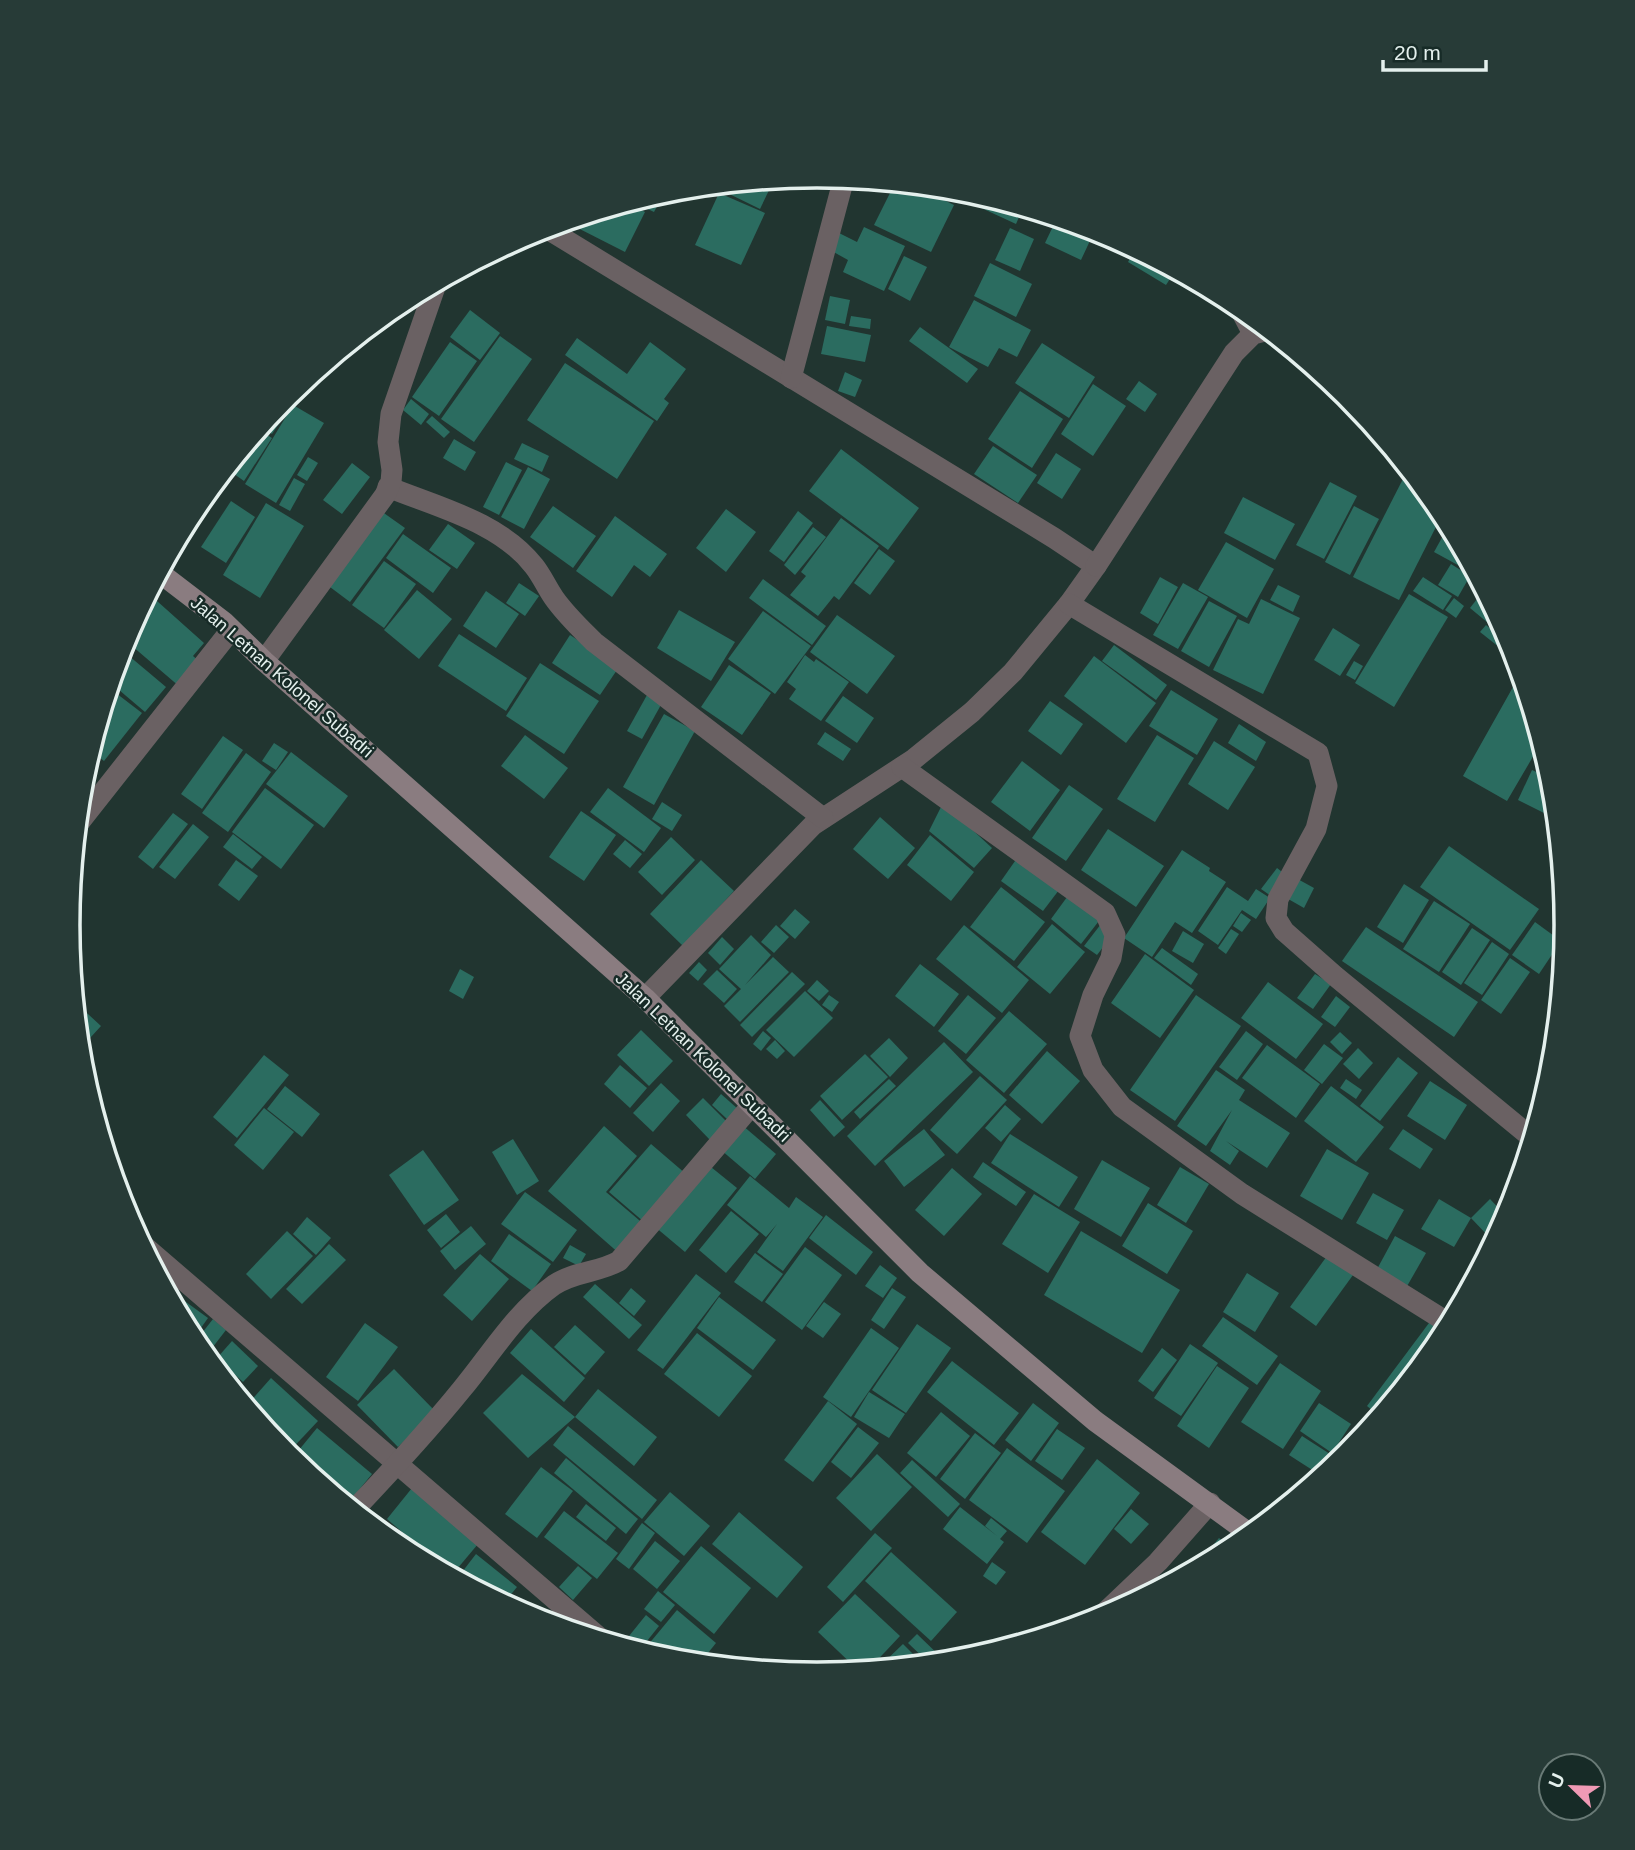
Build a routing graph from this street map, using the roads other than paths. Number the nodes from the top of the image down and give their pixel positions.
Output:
1 (841, 189) edge
2 (558, 235) edge
3 (431, 298) edge
4 (1258, 334) edge
5 (792, 378) junction
6 (388, 487) junction
7 (1096, 566) junction
8 (167, 579) edge
9 (1069, 604) junction
10 (231, 630) junction
11 (264, 661) junction
12 (902, 767) junction
13 (90, 808) edge
14 (823, 818) junction
15 (645, 998) junction
16 (752, 1105) junction
17 (1524, 1132) edge
18 (164, 1264) edge
19 (1440, 1318) edge
20 (397, 1464) junction
21 (361, 1503) edge
22 (1210, 1503) junction
23 (1242, 1528) edge
24 (1122, 1596) edge
25 (583, 1624) edge

1 - 5 street
2 - 5 street
3 - 6 street
4 - 7 street
5 - 7 street
6 - 11 street
6 - 14 street
7 - 9 street
8 - 10 main road, Jalan Letnan Kolonel Subadri
9 - 12 street
9 - 17 street
10 - 11 main road, Jalan Letnan Kolonel Subadri
10 - 13 street
11 - 15 main road, Jalan Letnan Kolonel Subadri
12 - 14 street
12 - 19 street
14 - 15 street
15 - 16 main road, Jalan Letnan Kolonel Subadri
16 - 20 street
16 - 22 main road, Jalan Letnan Kolonel Subadri
18 - 20 street
20 - 21 street
20 - 25 street
22 - 23 main road, Jalan Letnan Kolonel Subadri
22 - 24 street

